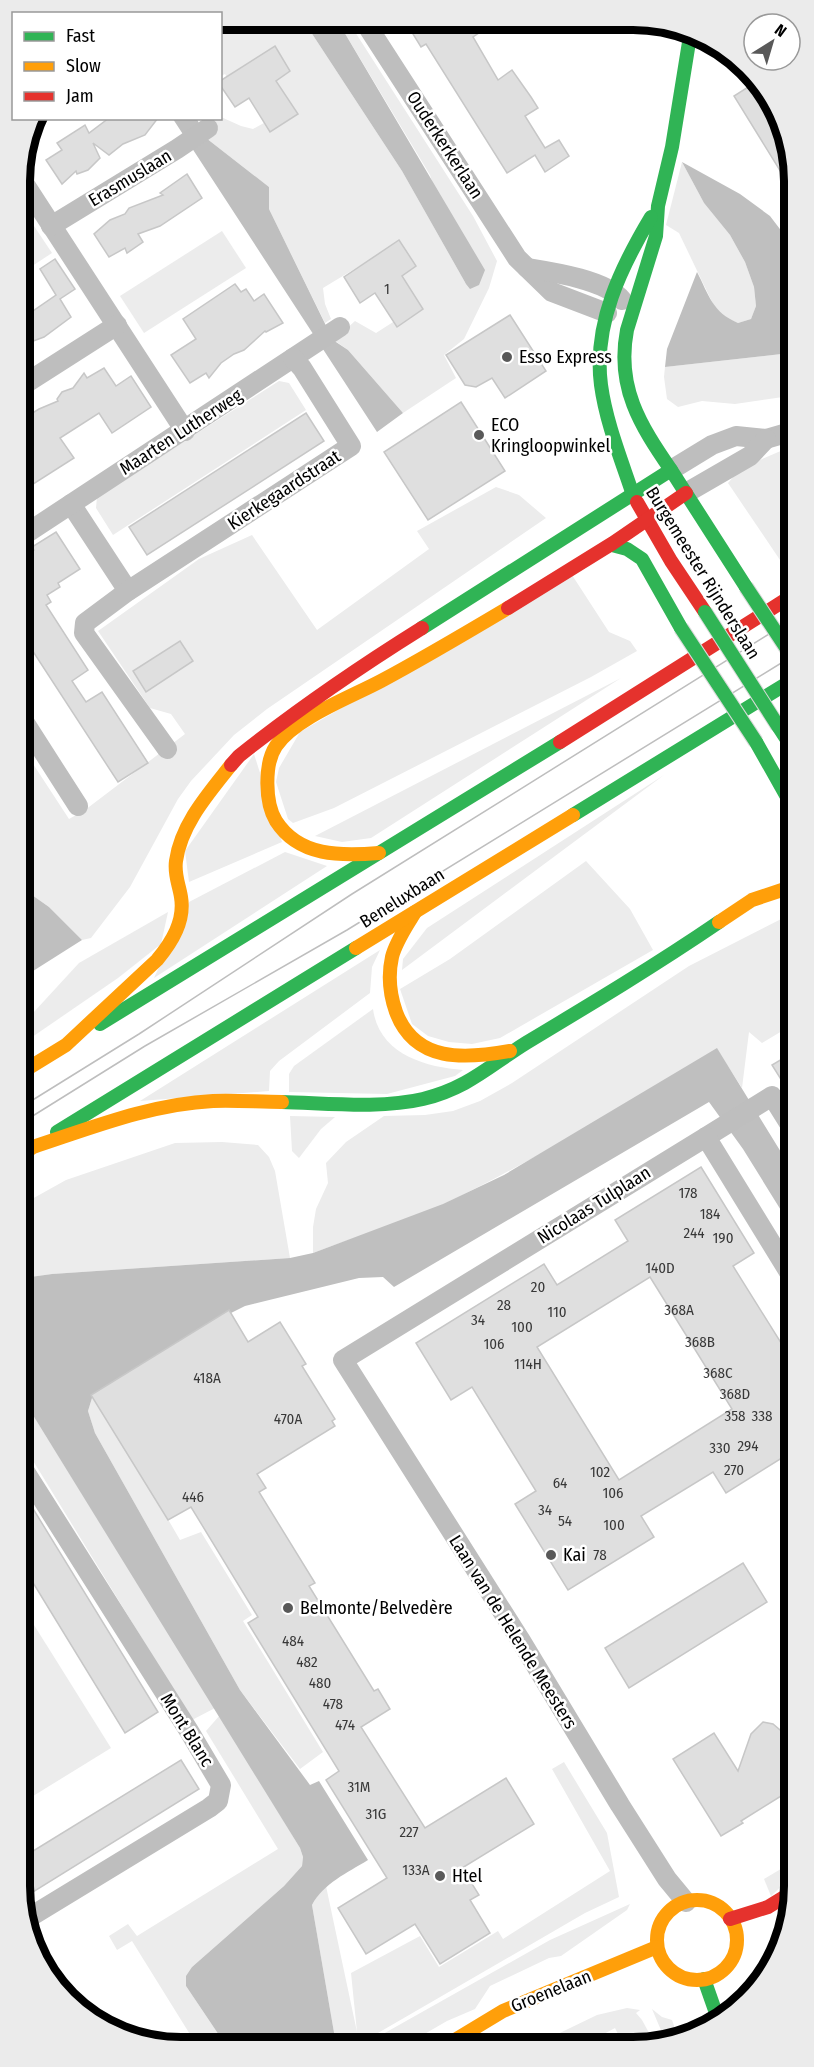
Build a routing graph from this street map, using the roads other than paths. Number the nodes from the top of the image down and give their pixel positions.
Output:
1 (370, 30) edge
2 (689, 41) edge
3 (208, 128) dead end
4 (30, 193) edge
5 (658, 206) junction
6 (51, 226) junction
7 (527, 268) junction
8 (615, 291) junction
9 (607, 313) junction
10 (117, 325) junction
11 (340, 327) dead end
12 (627, 330) junction
13 (301, 353) junction
14 (30, 381) edge
15 (184, 431) junction
16 (784, 434) edge
17 (766, 439) junction
18 (671, 470) junction
19 (686, 493) junction
20 (633, 495) junction
21 (71, 504) junction
22 (648, 520) junction
23 (30, 531) edge
24 (612, 545) junction
25 (642, 559) junction
26 (128, 591) junction
27 (784, 601) edge
28 (784, 644) edge
29 (784, 685) edge
30 (30, 731) edge
31 (784, 735) edge
32 (167, 749) dead end
33 (784, 792) edge
34 (78, 806) dead end
35 (379, 853) junction
36 (771, 880) dead end
37 (784, 890) edge
38 (752, 900) junction
39 (415, 912) junction
40 (66, 1045) junction
41 (513, 1051) junction
42 (30, 1067) edge
43 (784, 1120) edge
44 (713, 1132) junction
45 (30, 1149) edge
46 (30, 1149) edge
47 (784, 1262) edge
48 (342, 1360) joint
49 (30, 1480) edge
50 (784, 1897) edge
51 (686, 1902) junction
52 (33, 1915) edge
53 (730, 1919) junction
54 (752, 1931) dead end
55 (736, 1936) junction
56 (657, 1947) junction
57 (704, 1980) junction
58 (716, 2013) edge
59 (460, 2037) edge

1 - 7 street, Ouderkerkerlaan
2 - 5 main road, Burgemeester Rijnderslaan
3 - 6 street, Erasmuslaan
4 - 6 street
5 - 8 main road, Burgemeester Rijnderslaan
5 - 12 main road, Burgemeester Rijnderslaan
6 - 10 street
7 - 8 street
7 - 9 street, Ouderkerkerlaan
8 - 9 main road, Burgemeester Rijnderslaan
8 - 12 street
9 - 20 main road, Burgemeester Rijnderslaan
10 - 14 street
10 - 15 street
11 - 13 street, Maarten Lutherweg
12 - 18 main road, Burgemeester Rijnderslaan
13 - 15 street, Maarten Lutherweg
13 - 26 street, Kierkegaardstraat
15 - 21 street, Maarten Lutherweg
16 - 17 street
17 - 18 street
17 - 19 street
18 - 19 main road, Burgemeester Rijnderslaan
18 - 20 main road
19 - 22 main road
19 - 28 main road, Burgemeester Rijnderslaan, bridge
20 - 22 main road, Burgemeester Rijnderslaan
20 - 40 main road
21 - 23 street, Maarten Lutherweg
21 - 26 street
22 - 24 main road
22 - 25 main road
22 - 31 main road, Burgemeester Rijnderslaan, bridge
24 - 25 main road
24 - 35 main road
25 - 33 main road, bridge
26 - 32 street, Kierkegaardstraat
27 - 35 main road
29 - 39 main road, Beneluxbaan
30 - 34 street
35 - 40 main road
36 - 38 main road
37 - 38 main road, Beneluxbaan
38 - 41 main road, Beneluxbaan
39 - 41 main road
39 - 45 main road, Beneluxbaan
40 - 42 main road
41 - 46 main road, Beneluxbaan
43 - 44 street
44 - 47 street
44 - 48 street, Nicolaas Tulplaan
48 - 51 street, Laan van de Helende Meesters
49 - 52 street, Mont Blanc
50 - 53 main road
51 - 53 main road
51 - 56 main road
53 - 55 main road
54 - 55 main road
55 - 57 main road
56 - 57 main road
56 - 59 main road, Groenelaan
57 - 58 main road

